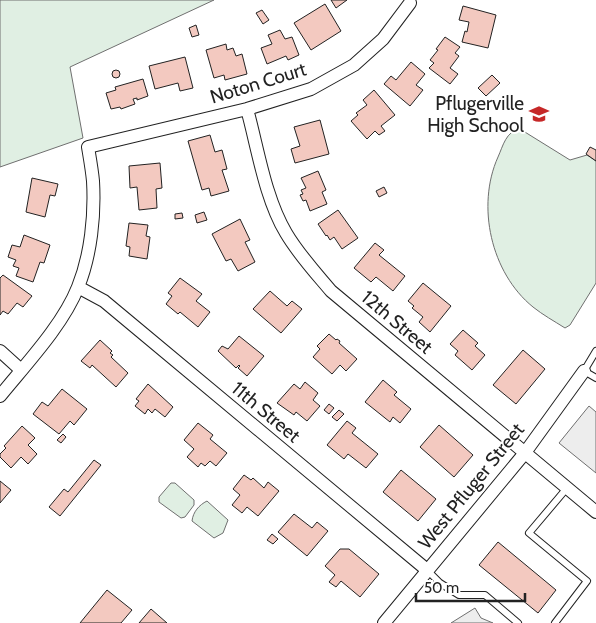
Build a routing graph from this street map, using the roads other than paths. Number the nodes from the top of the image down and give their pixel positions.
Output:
1 (410, 3) dead end
2 (247, 109) junction
3 (78, 287) junction
4 (0, 350) edge
5 (596, 351) edge
6 (21, 370) junction
7 (584, 371) junction
8 (596, 378) edge
9 (0, 396) edge
10 (524, 454) junction
11 (567, 488) junction
12 (596, 512) edge
13 (427, 570) junction
14 (384, 623) edge
15 (518, 623) edge
16 (555, 623) edge

1 - 2 street, Noton Court
2 - 3 street, Noton Court
2 - 10 street, 12th Street
3 - 6 street
3 - 13 street, 11th Street
4 - 6 street
5 - 7 lane
6 - 9 street
7 - 8 lane
7 - 10 street, West Pfluger Street
10 - 11 street, 12th Street
10 - 13 street, West Pfluger Street
11 - 12 street, 12th Street
11 - 16 lane
13 - 14 street, West Pfluger Street
13 - 15 lane

